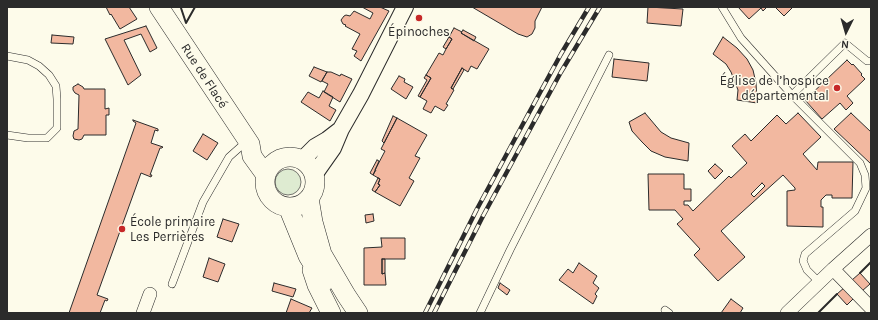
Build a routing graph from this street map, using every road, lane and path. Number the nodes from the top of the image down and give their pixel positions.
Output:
1 (159, 7) edge
2 (405, 7) edge
3 (722, 7) edge
4 (609, 55) dead end
5 (7, 56) edge
6 (871, 61) edge
7 (792, 95) junction
8 (341, 130) junction
9 (7, 135) edge
10 (249, 143) junction
11 (282, 158) junction
12 (302, 160) junction
13 (265, 174) junction
14 (314, 175) junction
15 (310, 198) junction
16 (288, 207) junction
17 (871, 235) edge
18 (308, 256) junction
19 (833, 269) junction
20 (819, 282) junction
21 (172, 284) dead end
22 (150, 294) dead end
23 (871, 308) edge
24 (143, 313) edge
25 (331, 313) edge
26 (349, 313) edge
27 (358, 313) edge
28 (480, 313) edge
29 (787, 313) edge

1 - 10 main road, Rue de Flacé
2 - 8 street
3 - 7 lane
4 - 28 lane
5 - 9 lane
6 - 7 lane
7 - 20 lane
8 - 12 street
8 - 14 street
10 - 11 main road
10 - 13 main road, Rue de Flacé
10 - 21 lane
11 - 12 main road
11 - 13 main road
12 - 14 main road
13 - 16 main road
14 - 15 main road
15 - 16 main road
15 - 27 main road
16 - 18 main road
17 - 19 street
18 - 25 main road
18 - 26 main road
19 - 20 street
19 - 23 street
20 - 29 street
22 - 24 street

